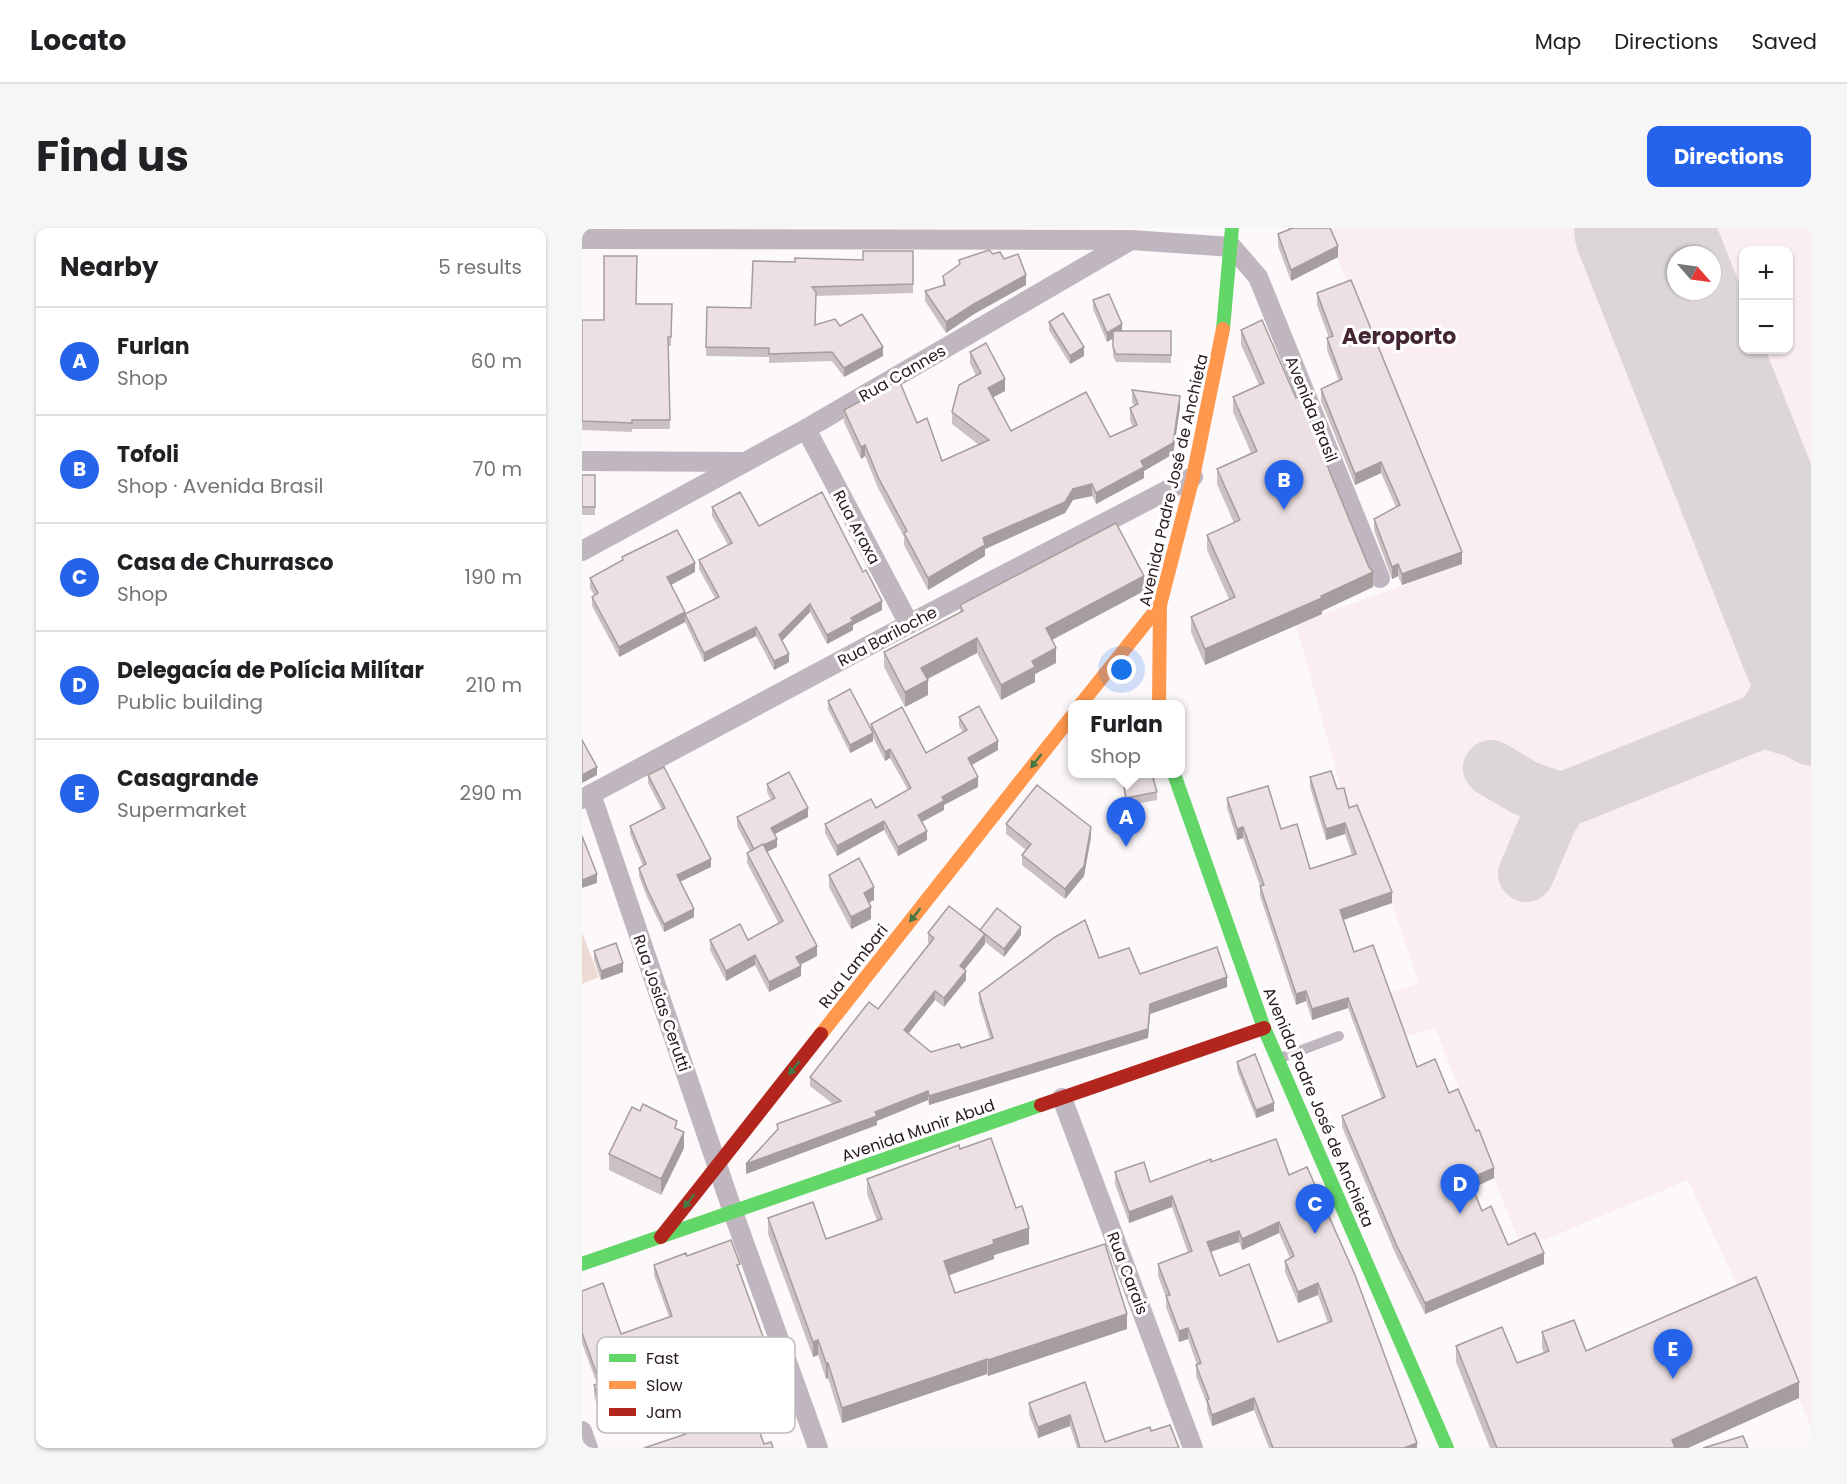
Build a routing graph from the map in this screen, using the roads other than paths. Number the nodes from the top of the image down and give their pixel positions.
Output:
1 (1232, 238) edge
2 (582, 239) edge
3 (1131, 240) junction
4 (806, 429) junction
5 (582, 461) edge
6 (746, 462) junction
7 (1193, 477) junction
8 (582, 551) edge
9 (1380, 578) dead end
10 (1160, 604) junction
11 (909, 624) junction
12 (1085, 700) edge
13 (1159, 700) edge
14 (1068, 721) edge
15 (1175, 778) edge
16 (586, 796) edge
17 (1264, 1028) junction
18 (1339, 1036) dead end
19 (1278, 1059) junction
20 (1062, 1098) junction
21 (717, 1166) junction
22 (733, 1212) junction
23 (661, 1237) junction
24 (582, 1264) edge
25 (778, 1337) edge
26 (795, 1384) edge
27 (582, 1431) edge
28 (588, 1448) edge
29 (818, 1448) edge
30 (1193, 1448) edge
31 (1447, 1448) edge

1 - 3 street
1 - 7 street, Avenida Padre José de Anchieta
1 - 9 street, Avenida Brasil
2 - 3 street
3 - 4 street, Rua Cannes
4 - 6 street, Rua Cannes
4 - 11 street, Rua Araxa
5 - 6 street
6 - 8 street, Rua Cannes
7 - 10 street, Avenida Padre José de Anchieta
7 - 11 street, Rua Bariloche
10 - 12 street
10 - 13 street, Avenida Padre José de Anchieta
11 - 16 street, Rua Bariloche
14 -> 21 street, Rua Lambari
15 - 17 street, Avenida Padre José de Anchieta
16 - 21 street, Rua Josias Cerutti
17 - 19 street, Avenida Padre José de Anchieta
17 - 20 street, Avenida Munir Abud
18 - 19 lane
19 - 31 street, Avenida Padre José de Anchieta
20 - 22 street, Avenida Munir Abud
20 - 30 street, Rua Carais
21 - 22 street, Rua Josias Cerutti
21 -> 23 street, Rua Lambari
22 - 23 street, Avenida Munir Abud
22 - 25 street, Rua Josias Cerutti
23 - 24 street, Avenida Munir Abud
26 - 29 street, Rua Josias Cerutti
27 - 28 street

